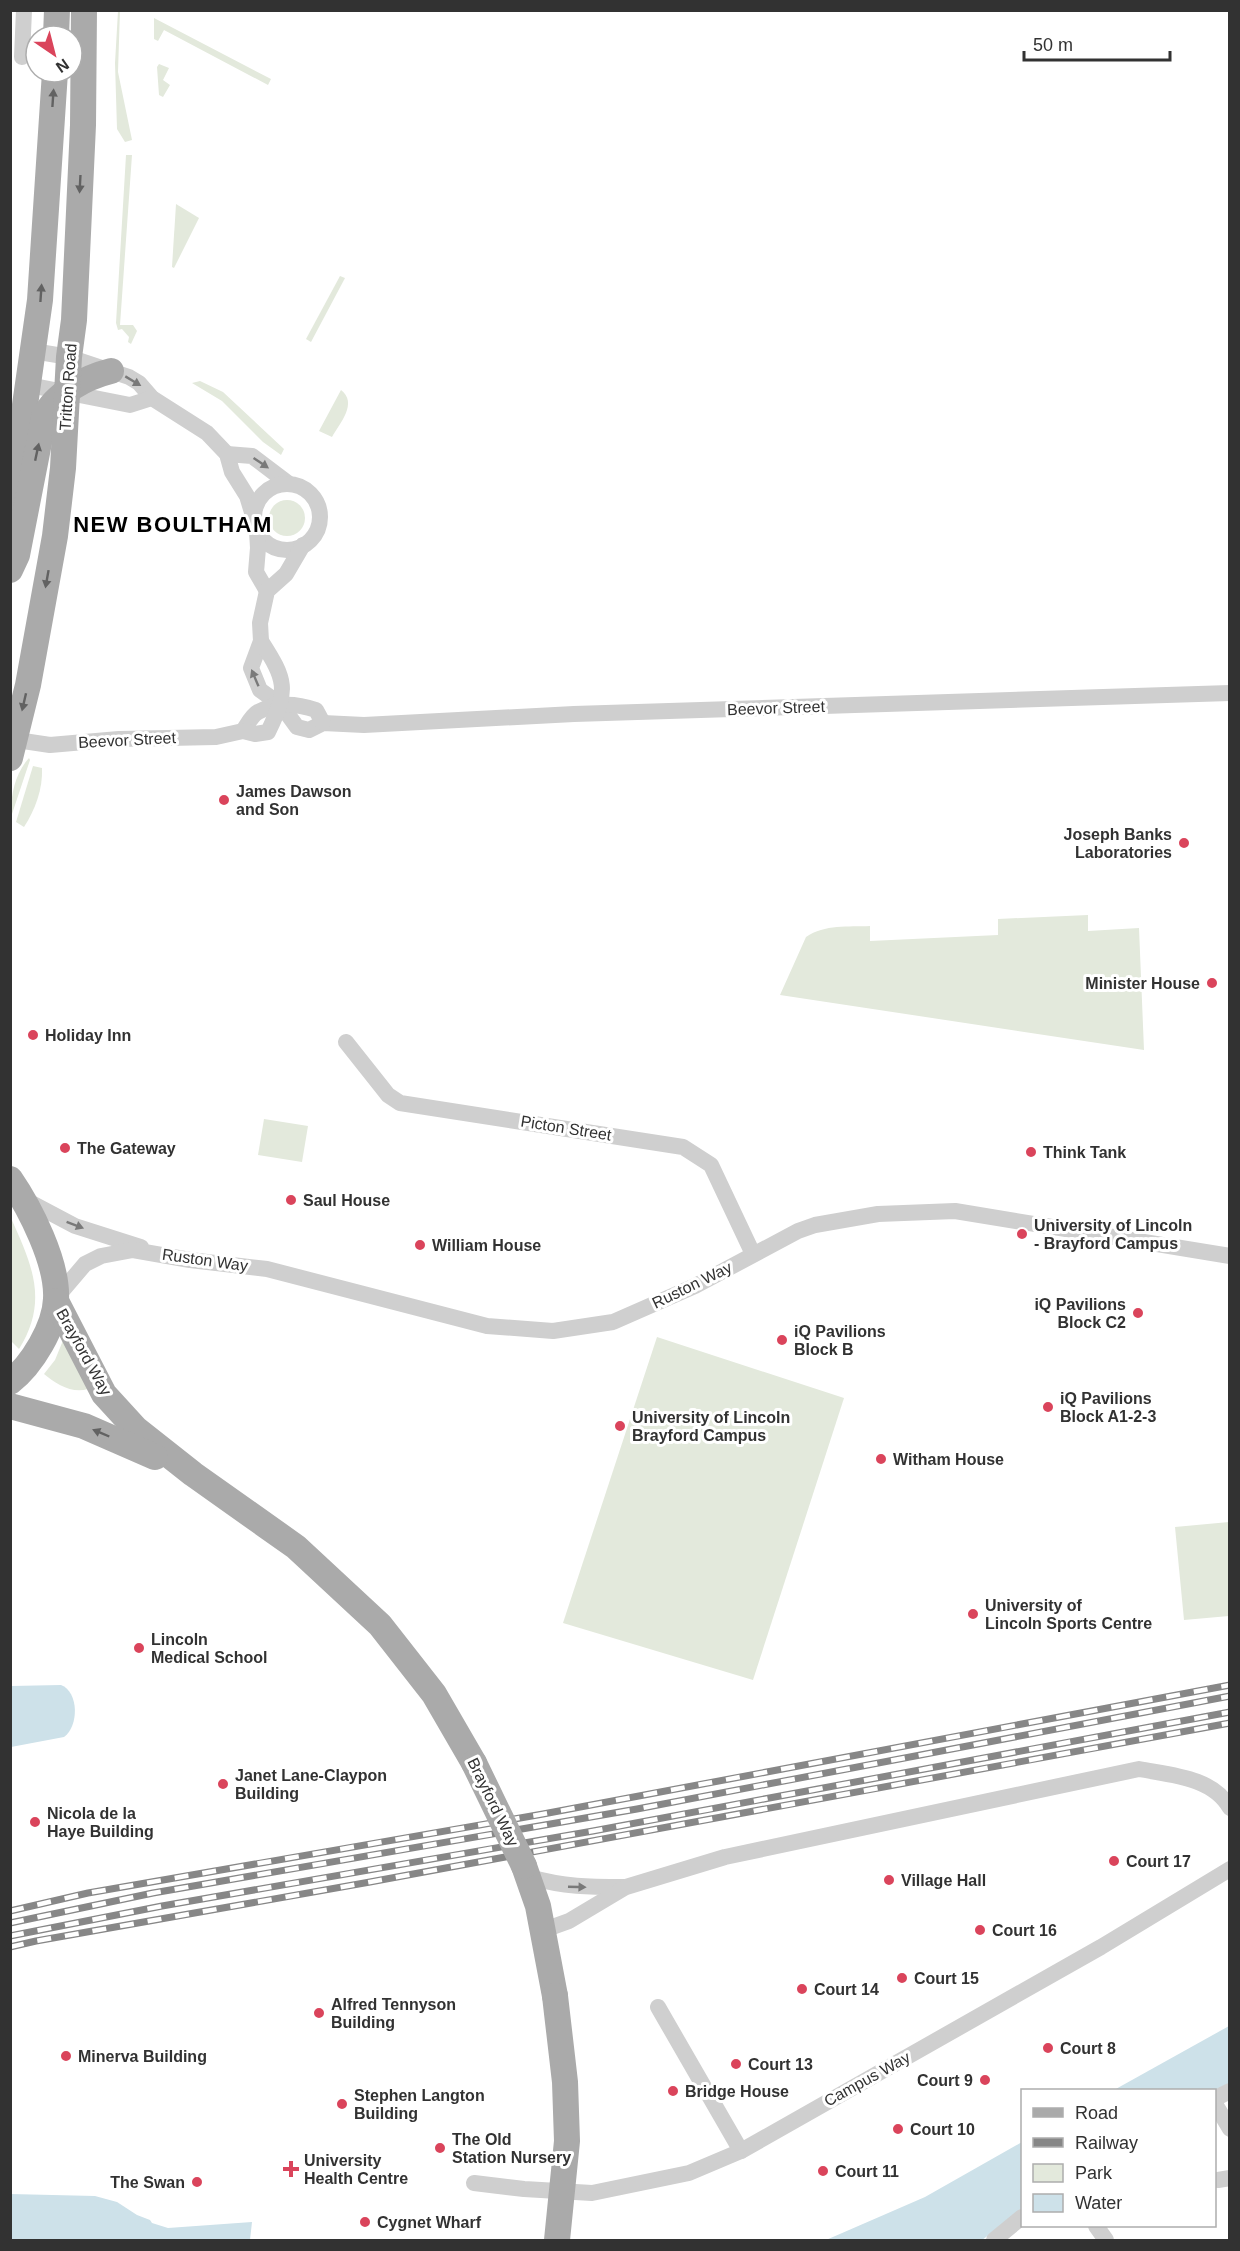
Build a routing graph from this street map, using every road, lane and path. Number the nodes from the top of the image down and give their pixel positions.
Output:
1 (24, 10) edge
2 (84, 10) edge
3 (22, 57) dead end
4 (54, 84) edge
5 (33, 351) junction
6 (69, 357) junction
7 (111, 371) junction
8 (29, 385) junction
9 (68, 392) junction
10 (152, 398) junction
11 (227, 454) junction
12 (289, 484) junction
13 (10, 510) edge
14 (256, 525) junction
15 (303, 545) junction
16 (10, 570) edge
17 (267, 591) junction
18 (261, 641) junction
19 (1230, 693) edge
20 (281, 705) junction
21 (12, 746) edge
22 (346, 1042) dead end
23 (14, 1184) edge
24 (153, 1252) junction
25 (753, 1254) junction
26 (1230, 1256) edge
27 (56, 1300) junction
28 (10, 1382) edge
29 (10, 1406) edge
30 (193, 1474) junction
31 (1230, 1808) edge
32 (1230, 1869) edge
33 (526, 1872) junction
34 (626, 1887) junction
35 (544, 1930) junction
36 (658, 2007) dead end
37 (1230, 2091) edge
38 (1216, 2100) edge
39 (1216, 2103) edge
40 (1230, 2129) edge
41 (741, 2151) junction
42 (474, 2183) dead end
43 (1021, 2219) edge
44 (1097, 2227) edge
45 (557, 2241) edge
46 (994, 2241) edge
47 (1106, 2241) edge

1 - 3 street
2 -> 6 main road, Tritton Road
5 -> 4 main road
5 - 6 street
5 - 8 main road
6 - 7 street
6 - 9 main road, Tritton Road
7 - 9 main road
7 -> 10 street
8 - 9 street
8 - 13 main road
9 - 10 street
16 -> 9 main road
9 -> 21 main road, Tritton Road
10 - 11 street
11 -> 12 street
11 - 14 street
12 - 14 street
12 - 15 street
14 - 15 street
14 - 17 street
15 - 17 street
17 - 18 street
18 - 20 street
20 -> 18 street
19 - 20 street, Beevor Street
20 - 21 street, Beevor Street
22 - 25 street, Picton Street
23 -> 24 street, Ruston Way
23 - 27 main road
24 - 25 street, Ruston Way
24 - 27 street, Ruston Way
25 - 26 street, Ruston Way
27 - 28 main road
27 - 30 main road, Brayford Way
30 -> 29 main road, Brayford Way
30 - 33 main road, Brayford Way, bridge
31 - 34 street
32 - 41 street, Campus Way
33 -> 34 street
33 - 35 main road, Brayford Way
34 - 35 street
35 - 45 main road, Brayford Way, bridge
36 - 41 street
37 - 38 street
39 - 40 street
41 - 42 street, Campus Way
43 - 46 street
44 - 47 street

